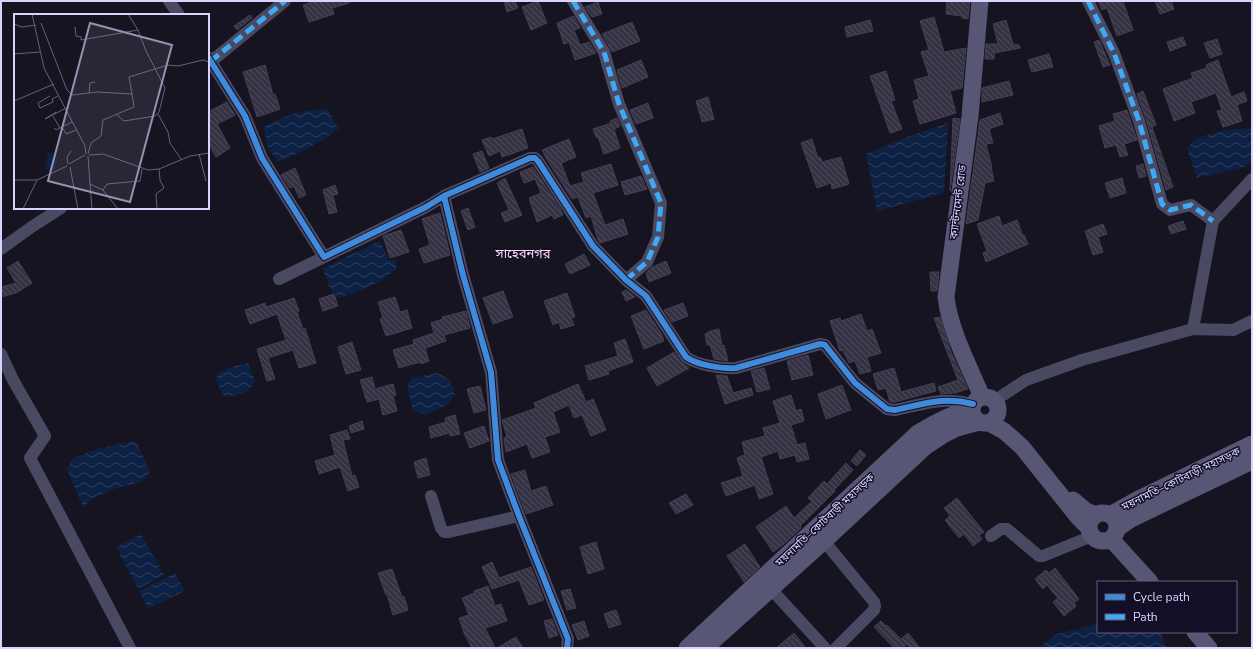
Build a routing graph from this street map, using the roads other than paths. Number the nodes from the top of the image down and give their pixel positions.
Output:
1 (169, 1) edge
2 (285, 1) edge
3 (573, 1) edge
4 (980, 1) edge
5 (1088, 1) edge
6 (178, 14) edge
7 (209, 61) edge
8 (1252, 179) edge
9 (444, 196) junction
10 (59, 209) edge
11 (1213, 220) junction
12 (1, 249) edge
13 (324, 257) junction
14 (279, 279) dead end
15 (626, 280) junction
16 (1252, 321) edge
17 (1193, 330) junction
18 (1, 354) edge
19 (984, 410) junction
20 (1252, 444) edge
21 (1252, 461) edge
22 (432, 496) dead end
23 (519, 516) junction
24 (1103, 527) junction
25 (991, 536) dead end
26 (824, 541) junction
27 (1149, 581) edge
28 (771, 589) junction
29 (1196, 633) edge
30 (130, 648) edge
31 (568, 648) edge
32 (687, 648) edge
33 (705, 648) edge
34 (825, 648) edge
35 (836, 648) edge
36 (1209, 648) edge

1 - 6 street
2 - 7 street
3 - 15 street
4 - 19 main road, ক্যান্টনমেন্ট রোড
5 - 11 street
7 - 13 street
8 - 11 street
9 - 13 street
9 - 15 street
9 - 23 street
10 - 12 street
11 - 17 street
13 - 14 street
15 - 19 street
16 - 17 street
17 - 19 street
18 - 30 street
19 - 24 main road
19 - 26 main road, ময়নামতি–কোটবাড়ী মহাসড়ক
19 - 32 main road, ময়নামতি–কোটবাড়ী মহাসড়ক
20 - 24 main road, ময়নামতি–কোটবাড়ী মহাসড়ক
21 - 24 main road, ময়নামতি–কোটবাড়ী মহাসড়ক
22 - 23 street
23 - 31 street
24 - 25 street
24 - 27 main road
26 - 28 main road, ময়নামতি–কোটবাড়ী মহাসড়ক
26 - 35 street
28 - 33 main road, ময়নামতি–কোটবাড়ী মহাসড়ক
28 - 34 street
29 - 36 main road

